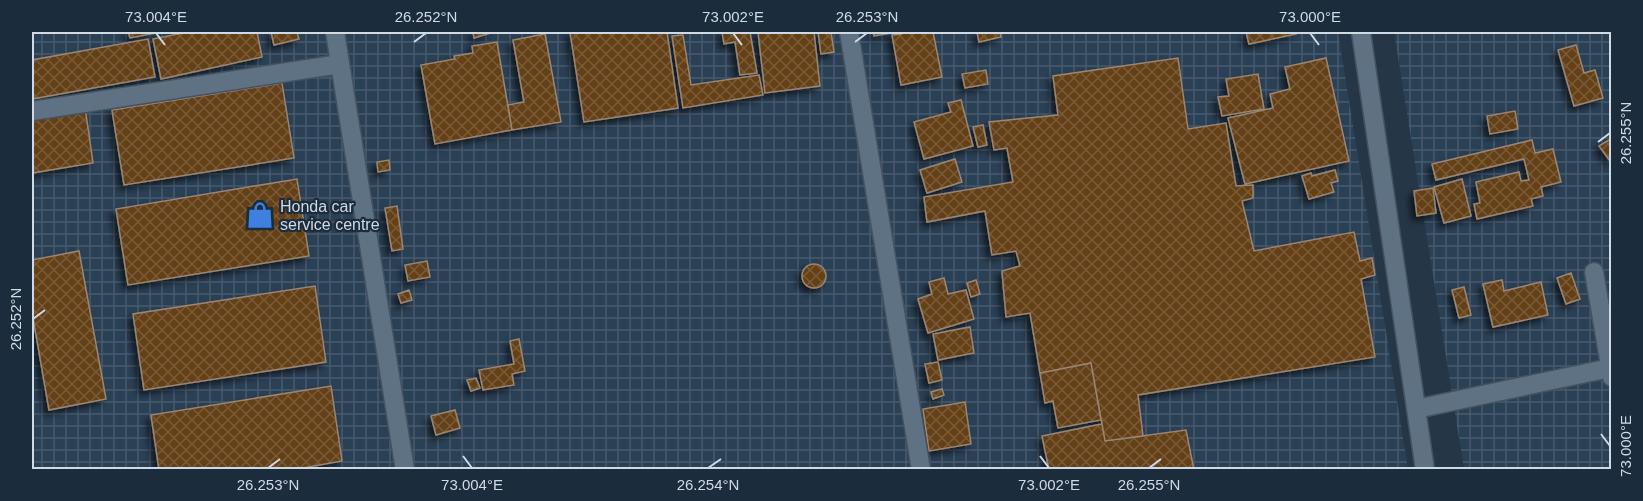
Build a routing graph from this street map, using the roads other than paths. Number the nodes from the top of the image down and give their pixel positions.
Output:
1 (335, 32) edge
2 (849, 32) edge
3 (1361, 32) edge
4 (340, 64) junction
5 (32, 111) edge
6 (1594, 272) dead end
7 (1611, 372) edge
8 (1416, 409) junction
9 (405, 470) edge
10 (921, 470) edge
11 (1425, 470) edge

1 - 4 street
2 - 10 street
3 - 8 street
4 - 5 street
4 - 9 street
6 - 7 street
7 - 8 street
8 - 11 street

